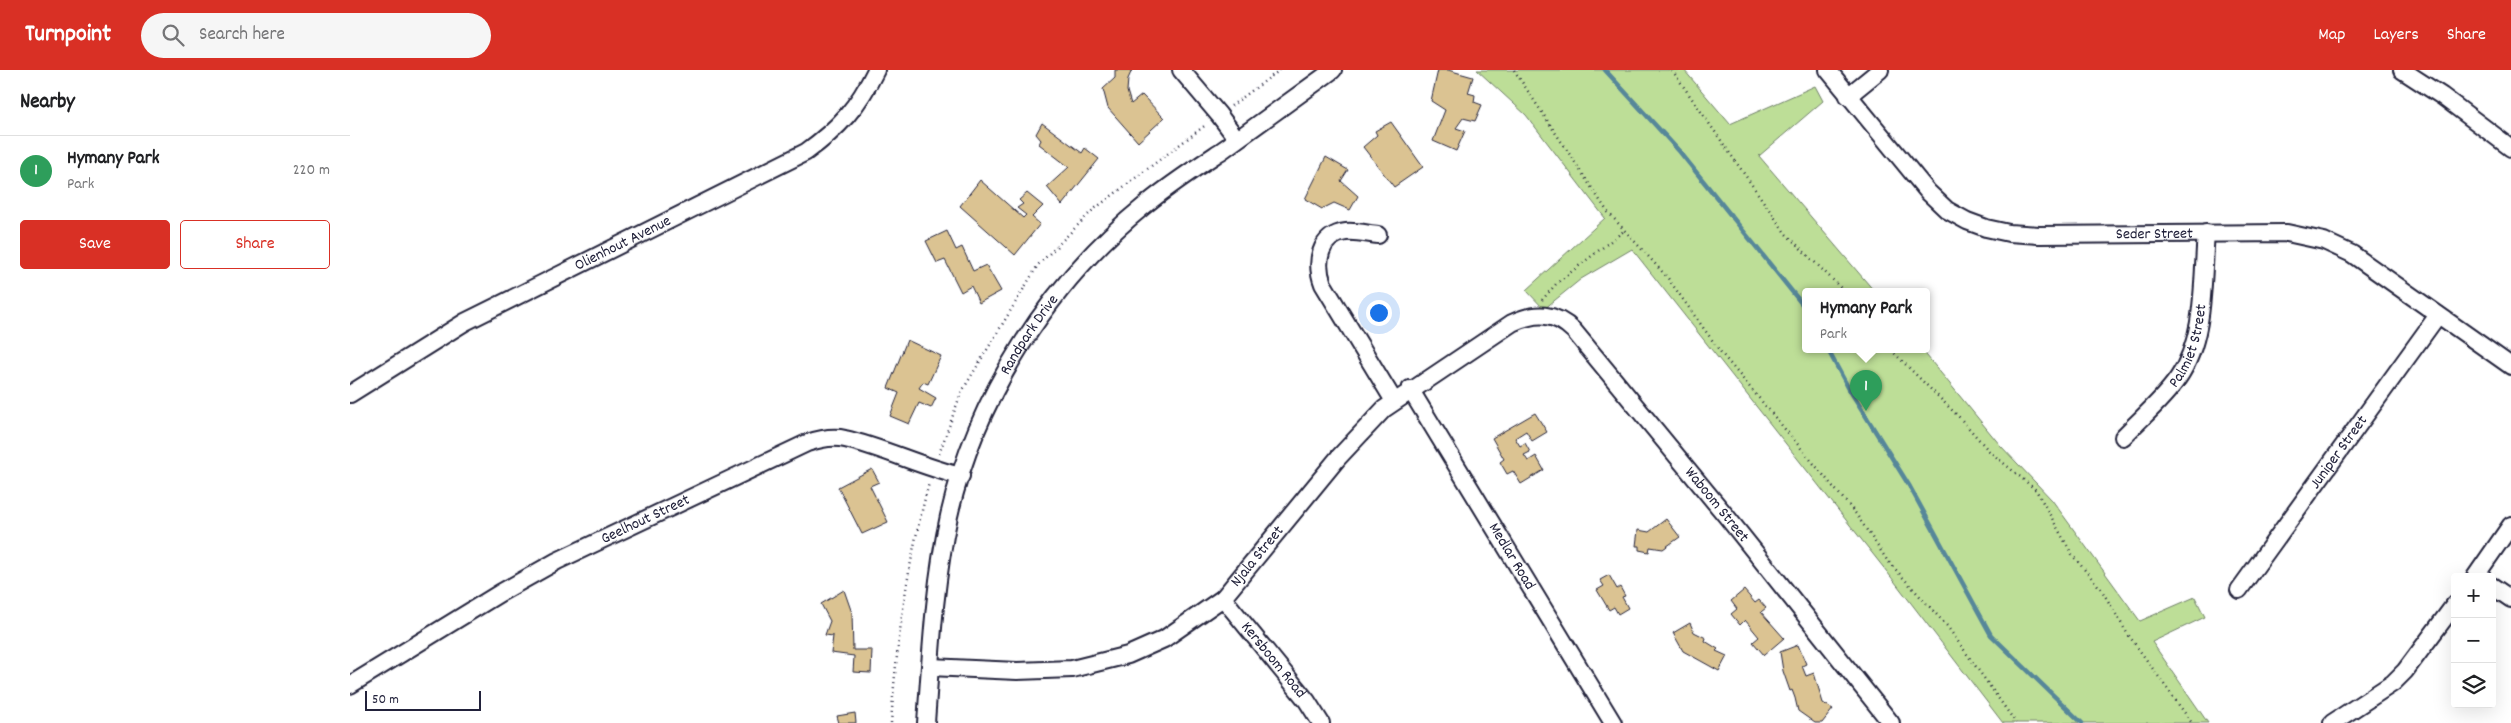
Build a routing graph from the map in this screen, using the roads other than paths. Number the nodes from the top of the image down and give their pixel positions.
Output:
1 (876, 70) edge
2 (1181, 70) edge
3 (1333, 70) edge
4 (1828, 70) edge
5 (1880, 70) edge
6 (2402, 70) edge
7 (1848, 96) junction
8 (1237, 139) junction
9 (2511, 148) edge
10 (2206, 233) junction
11 (1378, 235) dead end
12 (2438, 315) junction
13 (1526, 316) joint
14 (2511, 366) edge
15 (1410, 390) junction
16 (350, 394) edge
17 (1394, 401) junction
18 (2123, 437) dead end
19 (961, 476) junction
20 (2511, 525) edge
21 (2479, 573) edge
22 (2496, 589) edge
23 (2239, 590) dead end
24 (1223, 598) junction
25 (2511, 599) edge
26 (2451, 609) edge
27 (930, 667) junction
28 (350, 685) edge
29 (1887, 722) edge
30 (926, 723) edge
31 (1321, 723) edge
32 (1613, 723) edge
33 (2332, 723) edge

1 - 16 street, Olienhout Avenue
2 - 8 street
3 - 8 street, Randpark Drive
4 - 7 street, Seder Street
5 - 7 street
6 - 9 street
7 - 10 street, Seder Street
8 - 19 street, Randpark Drive
10 - 12 street, Seder Street
10 - 18 street, Palmiet Street
11 - 17 street
12 - 14 street, Seder Street
12 - 23 street, Juniper Street
13 - 15 street, Njala Street
13 - 29 street, Waboom Street
15 - 17 street, Njala Street
15 - 32 street, Medlar Road
17 - 24 street, Njala Street
19 - 27 street, Randpark Drive
19 - 28 street, Geelhout Street
20 - 21 street
22 - 25 street
24 - 27 street, Njala Street
24 - 31 street, Kersboom Road
26 - 33 street
27 - 30 street, Randpark Drive

